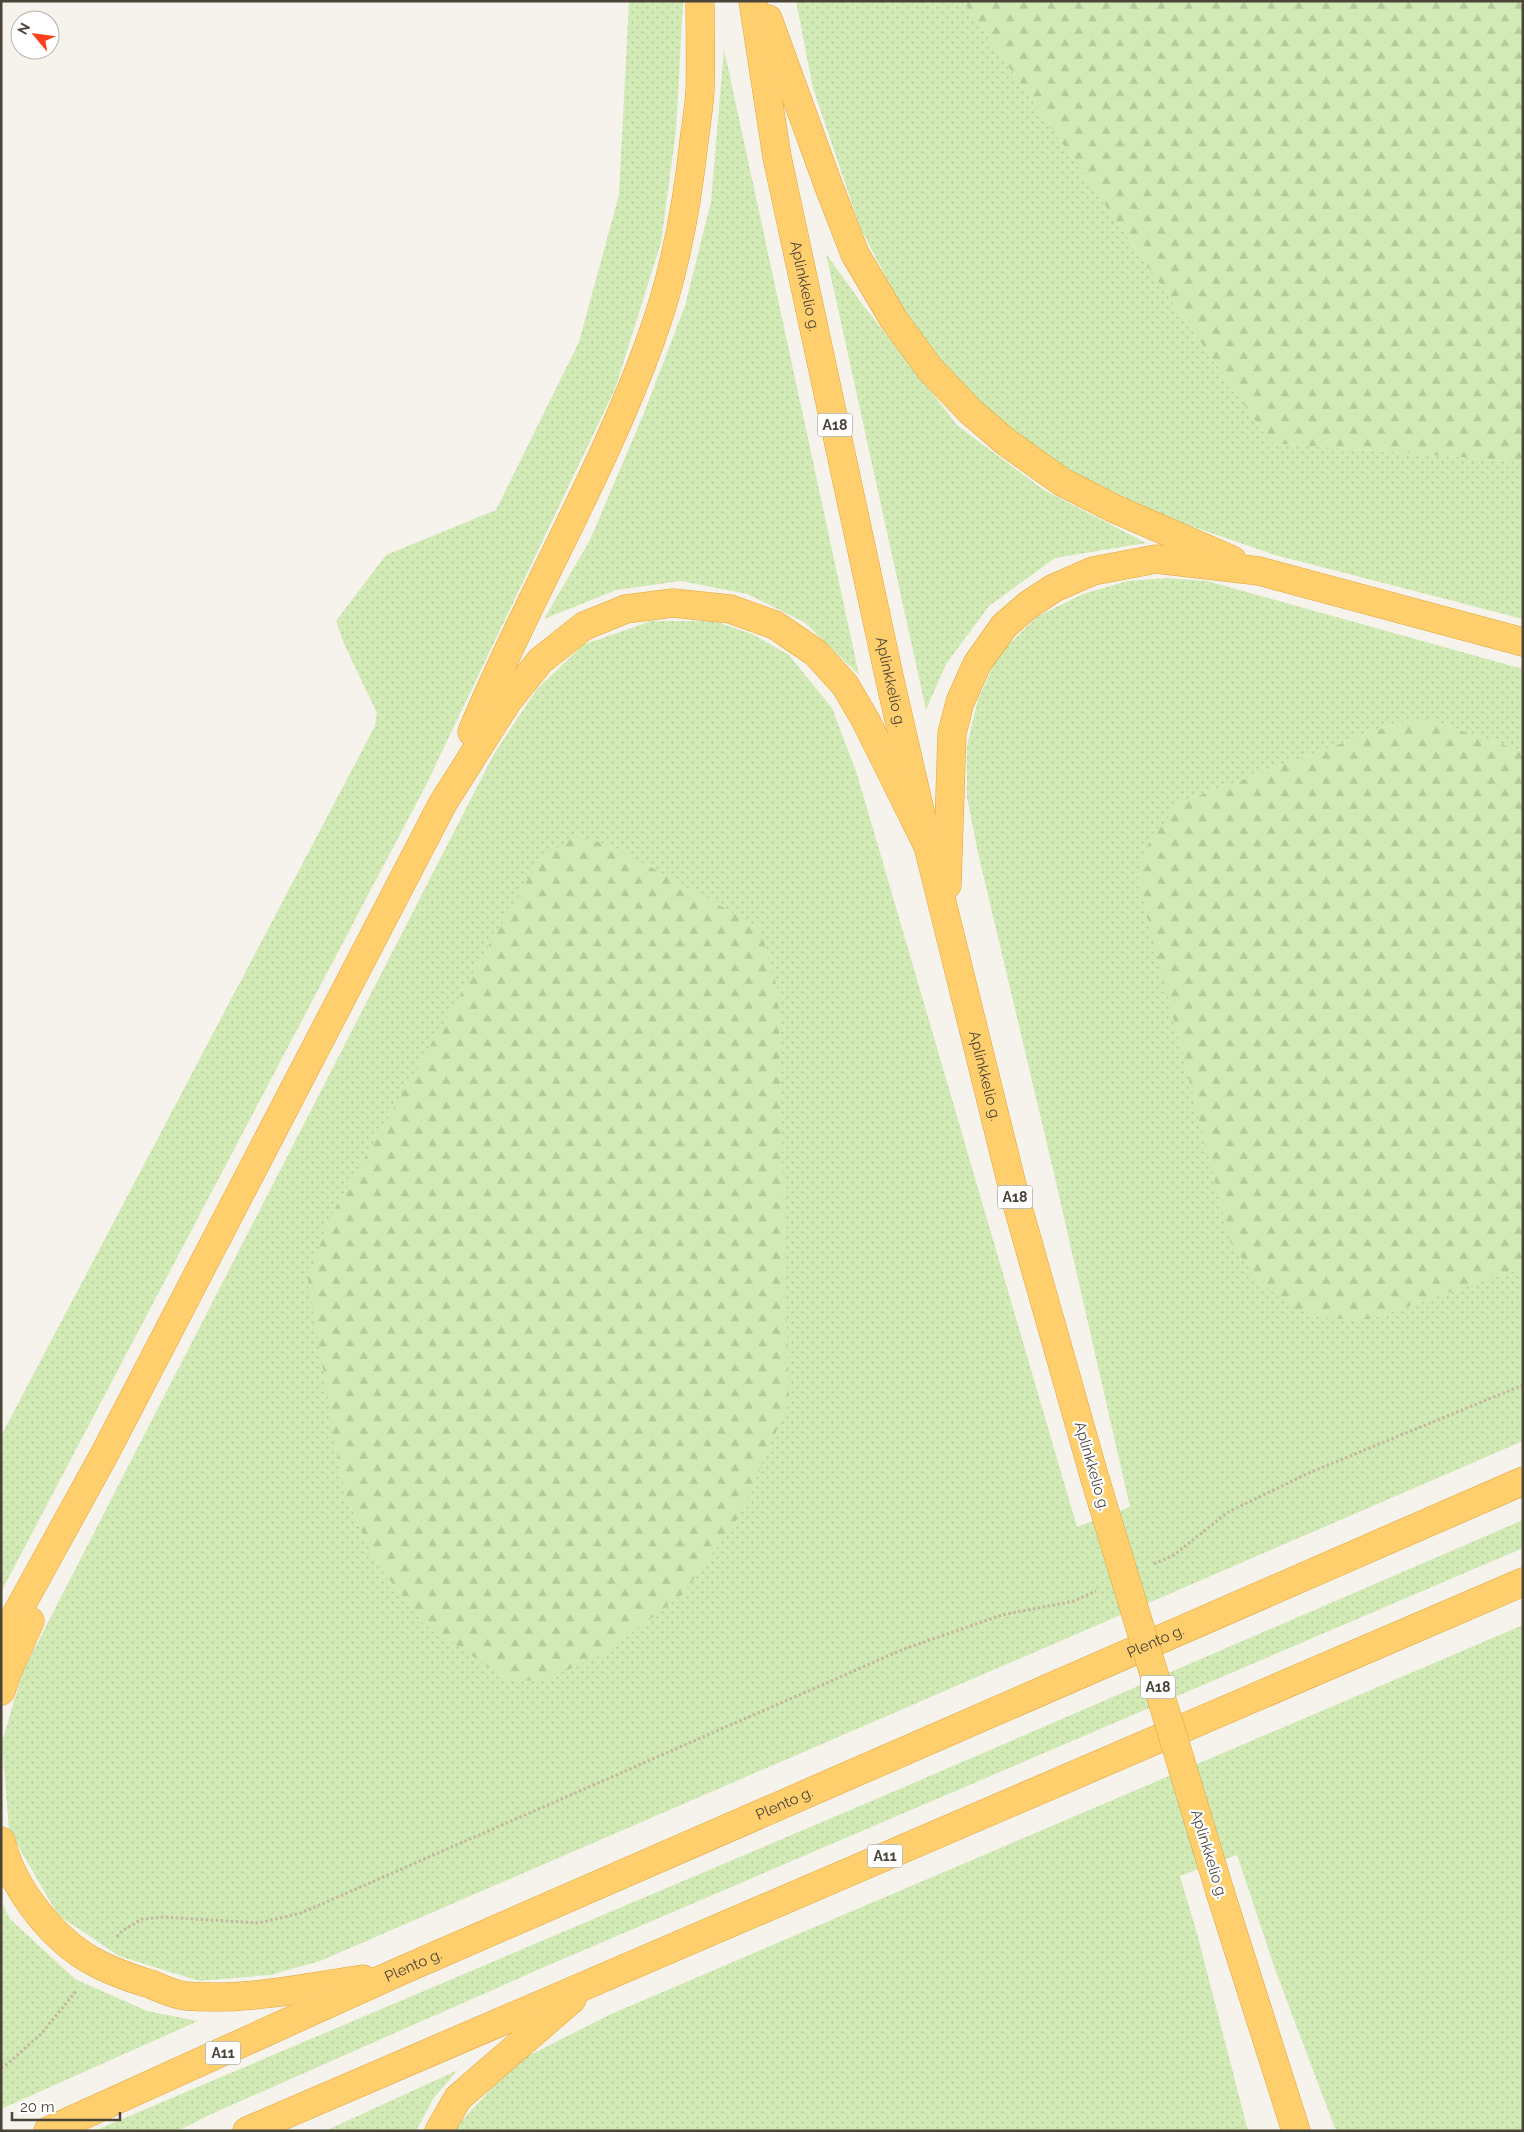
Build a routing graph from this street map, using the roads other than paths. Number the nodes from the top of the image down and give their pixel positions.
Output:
1 (700, 1) edge
2 (753, 1) edge
3 (762, 1) edge
4 (1259, 571) junction
5 (1523, 642) edge
6 (443, 803) junction
7 (928, 846) junction
8 (946, 912) junction
9 (104, 1456) junction
10 (1523, 1481) edge
11 (1523, 1582) edge
12 (1, 1642) edge
13 (1, 1691) edge
14 (1, 1841) edge
15 (396, 1974) junction
16 (592, 1982) junction
17 (48, 2131) edge
18 (247, 2131) edge
19 (439, 2131) edge
20 (1296, 2131) edge

1 - 6 highway
2 - 7 highway, Aplinkkelio g. / A18
3 - 4 highway
4 - 5 highway
4 - 8 highway
6 - 7 highway
6 - 9 highway
7 - 8 highway, Aplinkkelio g. / A18
8 - 20 highway, Aplinkkelio g. / A18, bridge
9 - 12 highway
9 - 13 highway
10 - 15 highway, Plento g. / A11
11 - 16 highway, A11
14 - 15 highway
15 - 17 highway, Plento g. / A11
16 - 18 highway, A11
16 - 19 highway

